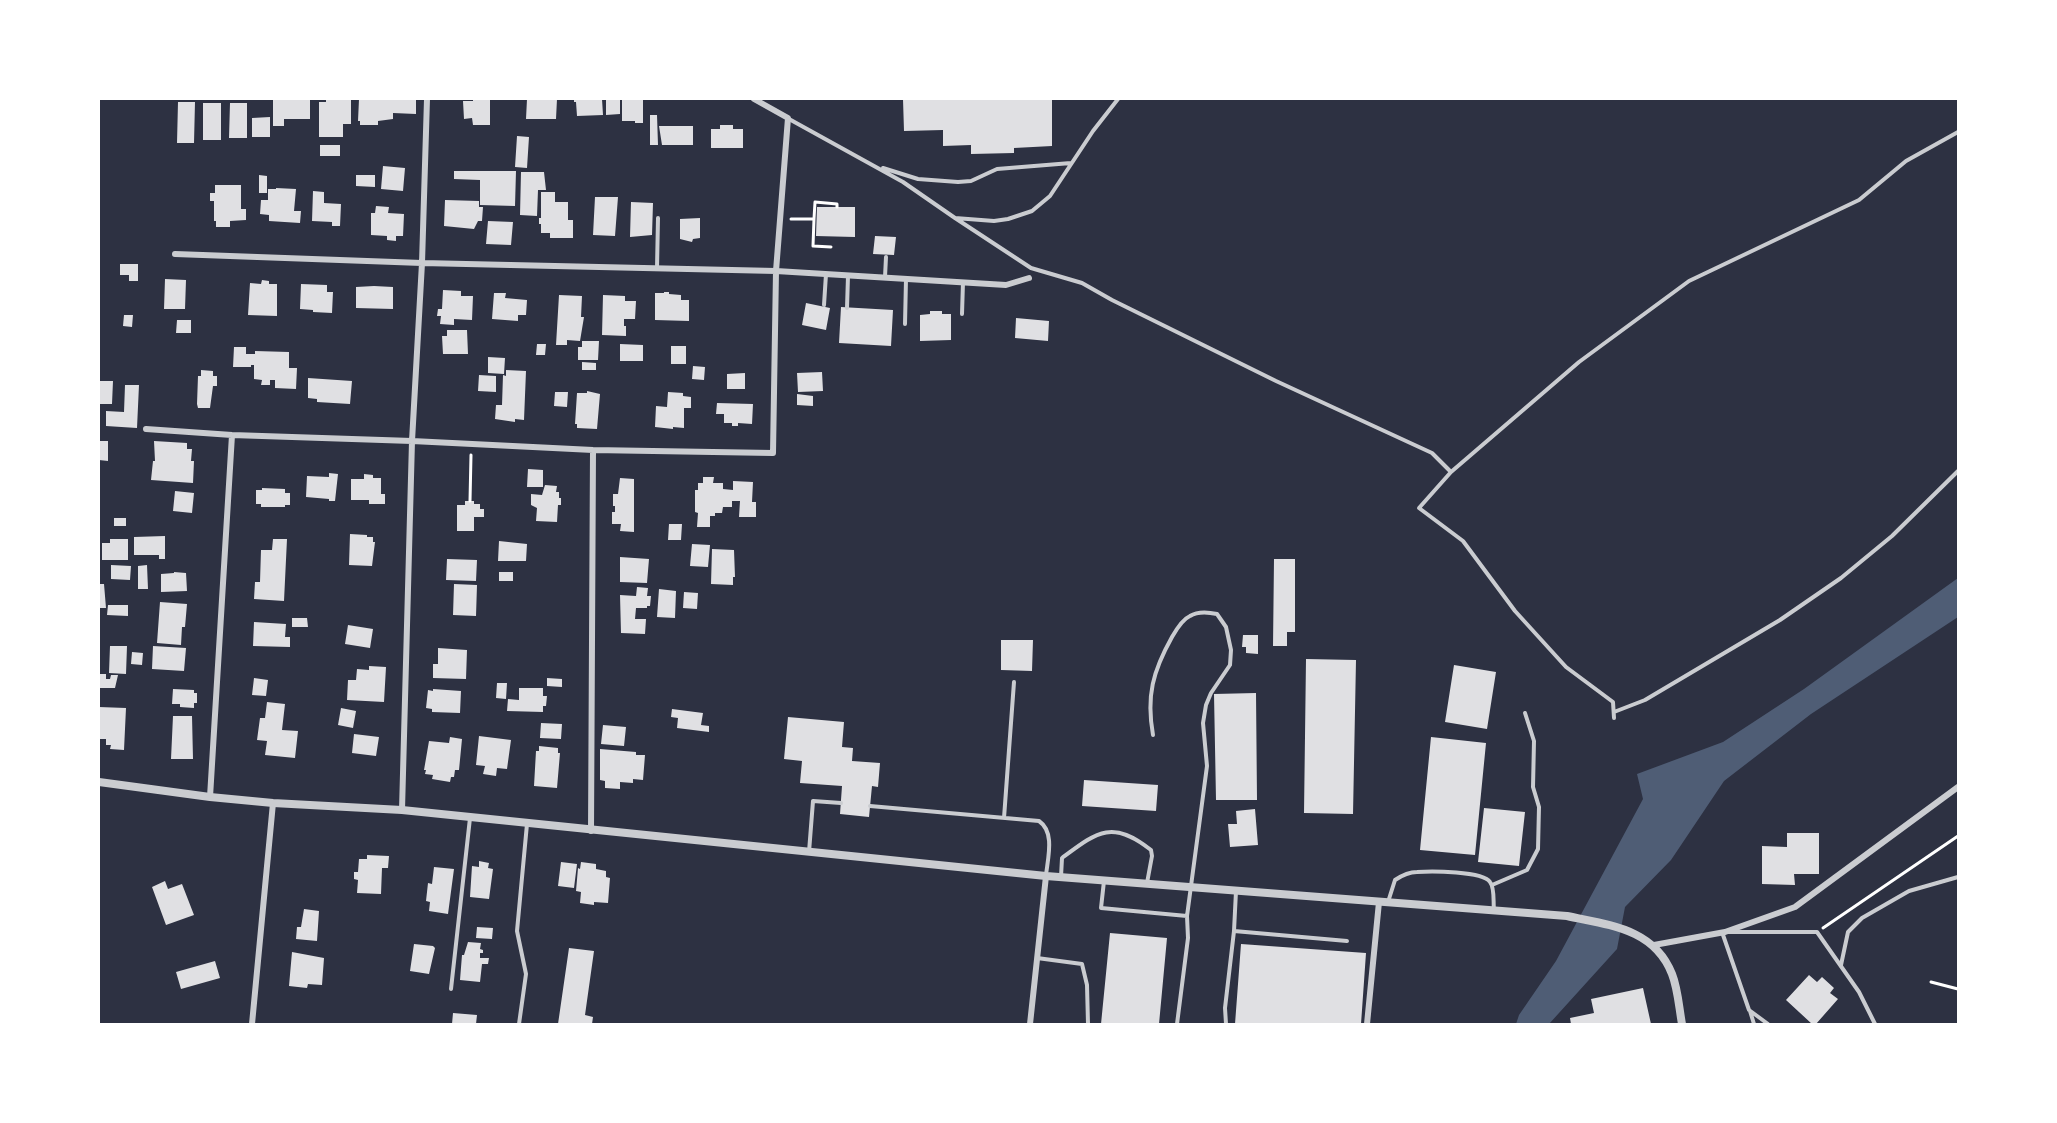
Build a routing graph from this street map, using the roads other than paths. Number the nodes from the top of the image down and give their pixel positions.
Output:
1 (427, 99) edge
2 (754, 99) edge
3 (1118, 99) edge
4 (788, 118) junction
5 (1958, 132) edge
6 (1071, 163) junction
7 (877, 166) junction
8 (955, 218) junction
9 (658, 219) dead end
10 (175, 254) dead end
11 (886, 257) dead end
12 (422, 263) junction
13 (657, 268) junction
14 (776, 271) junction
15 (826, 274) junction
16 (848, 275) junction
17 (885, 277) junction
18 (906, 278) junction
19 (1029, 278) dead end
20 (963, 282) junction
21 (824, 305) dead end
22 (847, 308) dead end
23 (962, 314) dead end
24 (905, 324) dead end
25 (146, 429) dead end
26 (232, 435) junction
27 (412, 441) junction
28 (593, 450) junction
29 (1958, 471) edge
30 (1451, 472) junction
31 (1014, 681) dead end
32 (1614, 712) junction
33 (1526, 713) dead end
34 (1614, 718) dead end
35 (1153, 735) dead end
36 (99, 782) edge
37 (1958, 787) edge
38 (210, 796) junction
39 (273, 803) junction
40 (841, 803) dead end
41 (870, 806) dead end
42 (402, 810) junction
43 (470, 818) junction
44 (1004, 818) junction
45 (527, 824) junction
46 (591, 831) junction
47 (809, 853) junction
48 (1046, 876) junction
49 (1061, 877) junction
50 (1958, 878) edge
51 (1104, 880) junction
52 (1147, 884) junction
53 (1492, 885) junction
54 (1190, 887) junction
55 (1236, 891) junction
56 (1383, 902) junction
57 (1494, 910) junction
58 (1187, 916) junction
59 (1234, 931) junction
60 (1723, 932) junction
61 (1347, 941) dead end
62 (1654, 945) junction
63 (1037, 958) junction
64 (1841, 966) junction
65 (451, 989) dead end
66 (1749, 1010) junction
67 (252, 1024) edge
68 (519, 1024) edge
69 (1030, 1024) edge
70 (1088, 1024) edge
71 (1177, 1024) edge
72 (1226, 1024) edge
73 (1367, 1024) edge
74 (1682, 1024) edge
75 (1754, 1024) edge
76 (1768, 1024) edge
77 (1875, 1024) edge

1 - 12 street
2 - 4 street
3 - 6 lane
4 - 7 lane
4 - 14 street
5 - 30 lane
6 - 7 lane
6 - 8 lane
7 - 8 lane
8 - 30 lane
9 - 13 lane
10 - 12 street
11 - 17 lane
12 - 13 street
12 - 27 street
13 - 14 street
14 - 15 street
14 - 28 street
15 - 16 street
15 - 21 lane
16 - 17 street
16 - 22 lane
17 - 18 street
18 - 20 street
18 - 24 lane
19 - 20 street
20 - 23 lane
25 - 26 street
26 - 27 street
26 - 38 street
27 - 28 street
27 - 42 street
28 - 46 street
29 - 32 lane
30 - 32 lane
31 - 44 lane
32 - 34 lane
33 - 53 lane
35 - 54 lane
36 - 38 street
37 - 60 street
38 - 39 street
39 - 42 street
39 - 67 street
40 - 47 lane
41 - 44 lane
42 - 43 street
43 - 45 street
43 - 65 lane
44 - 48 lane
45 - 46 street
45 - 68 lane
46 - 47 street
47 - 48 street
48 - 49 street
48 - 63 street
49 - 51 street
49 - 52 lane
50 - 64 lane
51 - 52 street
51 - 58 lane
52 - 54 street
53 - 56 lane
53 - 57 lane
54 - 55 street
54 - 58 lane
55 - 56 street
55 - 59 lane
56 - 57 street
56 - 73 street
57 - 62 street
58 - 71 lane
59 - 61 lane
59 - 72 lane
60 - 62 street
60 - 64 lane
60 - 66 lane
62 - 74 street
63 - 69 street
63 - 70 lane
64 - 77 lane
66 - 75 lane
66 - 76 lane

